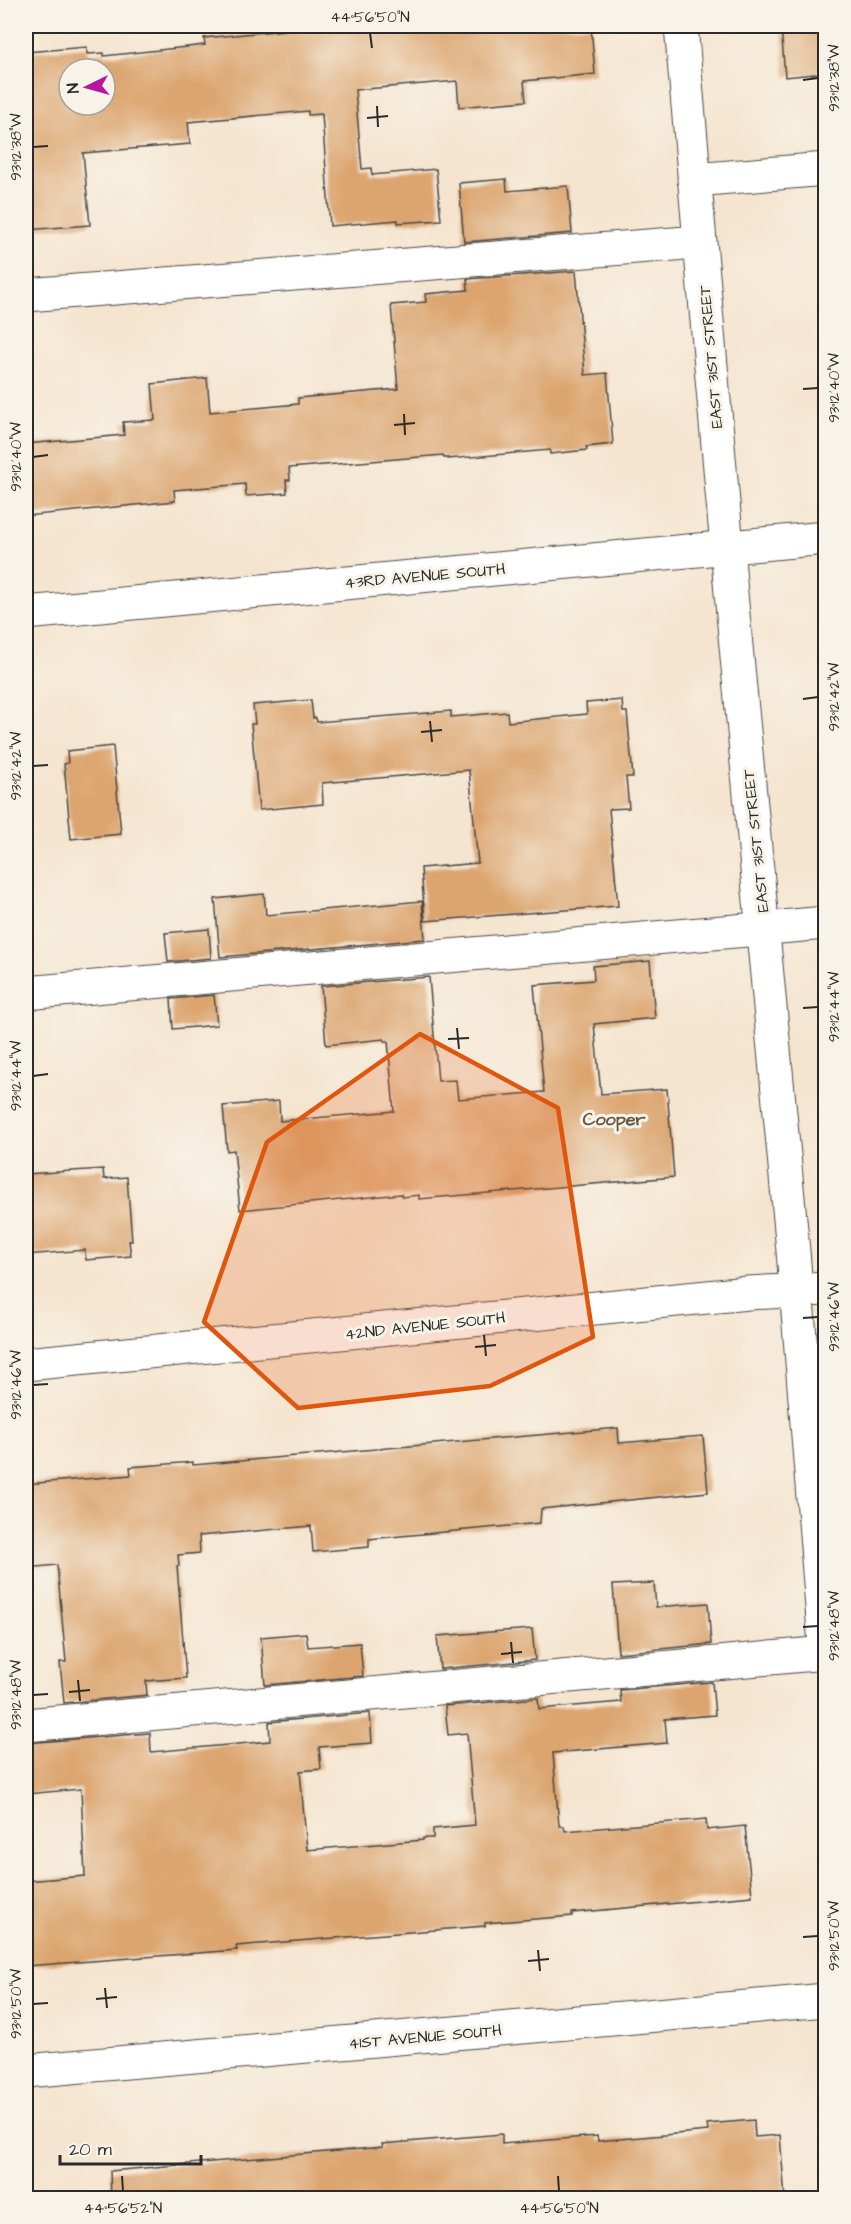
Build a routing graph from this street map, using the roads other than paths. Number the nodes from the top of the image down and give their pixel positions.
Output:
1 (681, 26) edge
2 (825, 169) edge
3 (694, 180) junction
4 (699, 242) junction
5 (26, 295) edge
6 (825, 538) edge
7 (727, 547) junction
8 (26, 613) edge
9 (825, 923) edge
10 (764, 928) junction
11 (26, 993) edge
12 (811, 1290) edge
13 (26, 1364) edge
14 (825, 1654) edge
15 (26, 1725) edge
16 (825, 2000) edge
17 (26, 2071) edge

1 - 3 street, EAST 31ST STREET
2 - 3 street
3 - 4 street, EAST 31ST STREET
4 - 5 street
4 - 7 street, EAST 31ST STREET
6 - 7 street, 43RD AVENUE SOUTH
7 - 8 street, 43RD AVENUE SOUTH
7 - 10 street, EAST 31ST STREET
9 - 10 street
10 - 11 street
10 - 12 street, EAST 31ST STREET
12 - 13 street, 42ND AVENUE SOUTH
12 - 14 street, EAST 31ST STREET
14 - 15 street
16 - 17 street, 41ST AVENUE SOUTH

